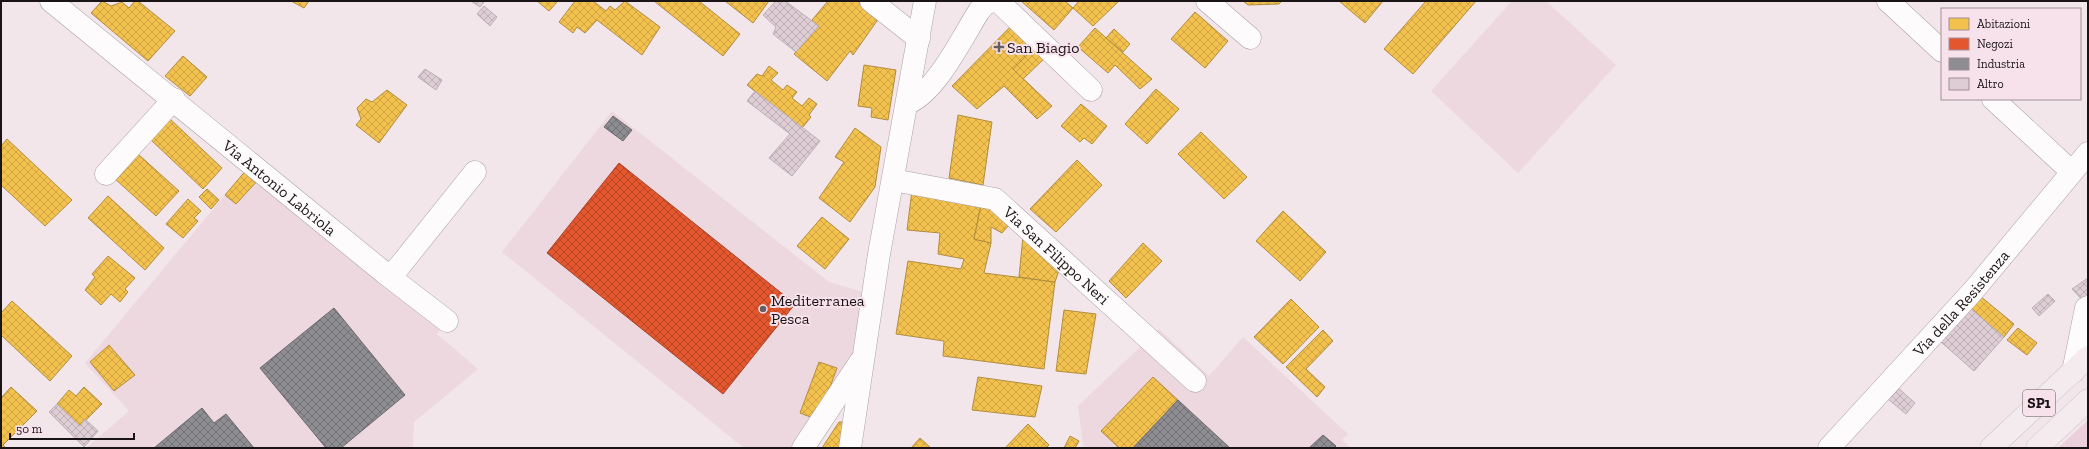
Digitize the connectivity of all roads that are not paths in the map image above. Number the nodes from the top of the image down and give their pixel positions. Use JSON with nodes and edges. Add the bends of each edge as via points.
{"nodes":[{"id":1,"x":51,"y":1,"type":"edge"},
{"id":2,"x":871,"y":1,"type":"edge"},
{"id":3,"x":925,"y":1,"type":"edge"},
{"id":4,"x":994,"y":1,"type":"edge"},
{"id":5,"x":1207,"y":1,"type":"edge"},
{"id":6,"x":1888,"y":1,"type":"edge"},
{"id":7,"x":1250,"y":38,"type":"dead end"},
{"id":8,"x":919,"y":40,"type":"junction"},
{"id":9,"x":1941,"y":50,"type":"edge"},
{"id":10,"x":1090,"y":90,"type":"dead end"},
{"id":11,"x":174,"y":99,"type":"junction"},
{"id":12,"x":1994,"y":100,"type":"edge"},
{"id":13,"x":908,"y":103,"type":"junction"},
{"id":14,"x":2088,"y":153,"type":"edge"},
{"id":15,"x":475,"y":172,"type":"dead end"},
{"id":16,"x":2072,"y":172,"type":"junction"},
{"id":17,"x":106,"y":174,"type":"dead end"},
{"id":18,"x":893,"y":180,"type":"junction"},
{"id":19,"x":386,"y":274,"type":"junction"},
{"id":20,"x":2088,"y":307,"type":"edge"},
{"id":21,"x":447,"y":322,"type":"dead end"},
{"id":22,"x":863,"y":356,"type":"junction"},
{"id":23,"x":2080,"y":364,"type":"edge"},
{"id":24,"x":1195,"y":381,"type":"dead end"},
{"id":25,"x":2088,"y":400,"type":"edge"},
{"id":26,"x":803,"y":448,"type":"edge"},
{"id":27,"x":850,"y":448,"type":"edge"},
{"id":28,"x":1829,"y":448,"type":"edge"},
{"id":29,"x":1991,"y":448,"type":"edge"},
{"id":30,"x":2037,"y":448,"type":"edge"}],
"edges":[{"from":1,"to":11,"type":"street","name":"Via Antonio Labriola"},
{"from":2,"to":8,"type":"street"},
{"from":3,"to":8,"type":"street"},
{"from":4,"to":10,"type":"street","via":[[999,2]]},
{"from":4,"to":13,"type":"street","via":[[985,4],[979,11],[932,85],[917,100]]},
{"from":5,"to":7,"type":"street"},
{"from":6,"to":9,"type":"street"},
{"from":8,"to":13,"type":"street"},
{"from":11,"to":17,"type":"street"},
{"from":11,"to":19,"type":"street","name":"Via Antonio Labriola"},
{"from":12,"to":16,"type":"street"},
{"from":13,"to":18,"type":"street"},
{"from":14,"to":16,"type":"street","name":"Via della Resistenza"},
{"from":15,"to":19,"type":"street","via":[[398,268]]},
{"from":16,"to":28,"type":"street","name":"Via della Resistenza","via":[[1973,291]]},
{"from":18,"to":22,"type":"street"},
{"from":18,"to":24,"type":"street","name":"Via San Filippo Neri","via":[[995,199]]},
{"from":19,"to":21,"type":"street","name":"Via Antonio Labriola"},
{"from":20,"to":23,"type":"street","via":[[2077,342]]},
{"from":22,"to":26,"type":"street"},
{"from":22,"to":27,"type":"street"},
{"from":23,"to":29,"type":"main road","number":"SP1"},
{"from":25,"to":30,"type":"main road","number":"SP1"}]}
